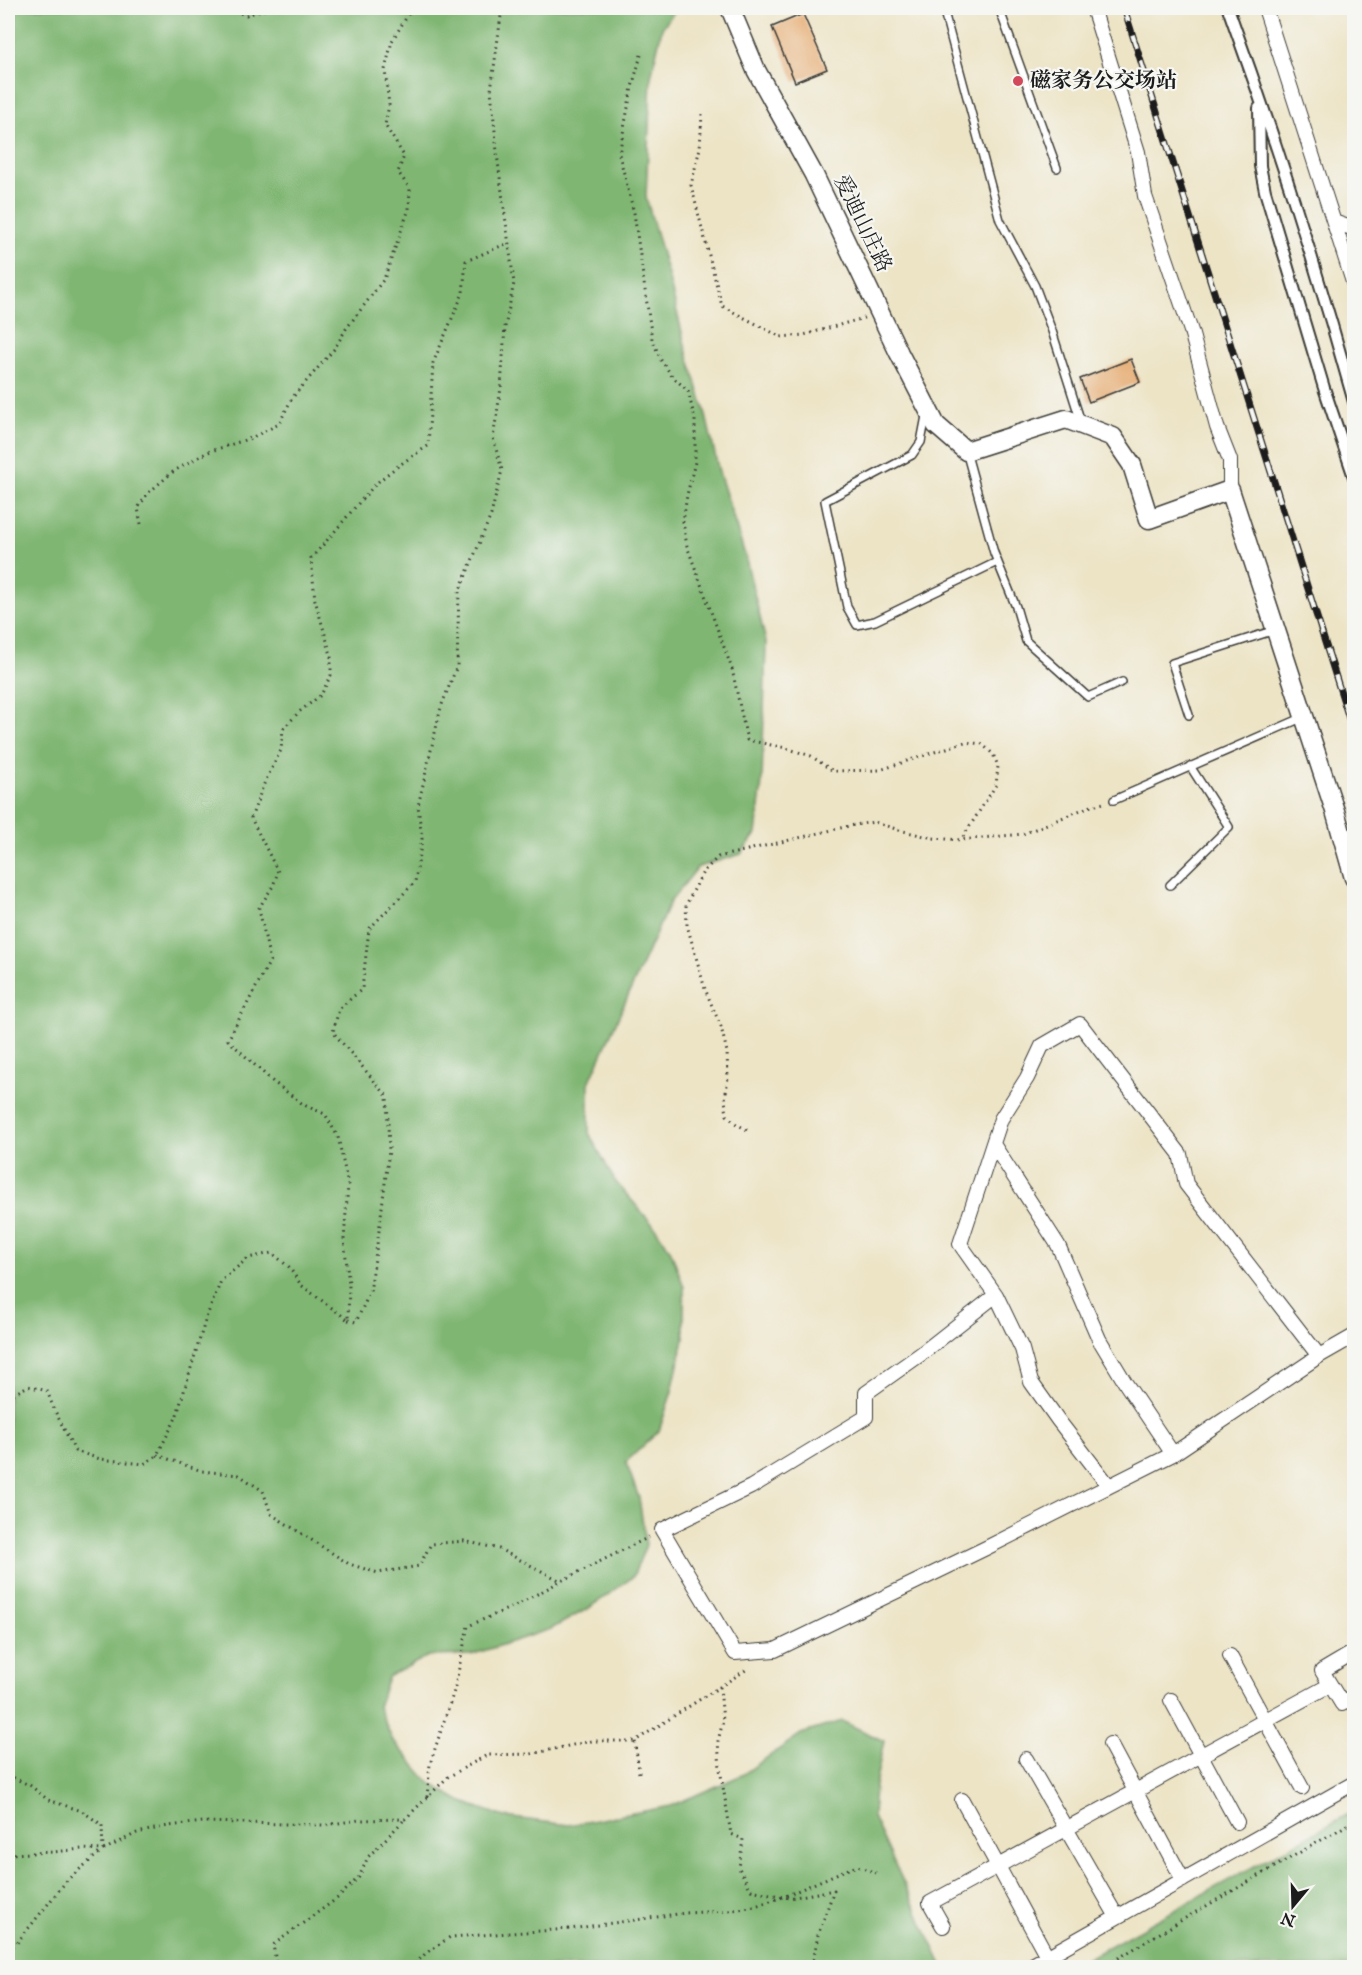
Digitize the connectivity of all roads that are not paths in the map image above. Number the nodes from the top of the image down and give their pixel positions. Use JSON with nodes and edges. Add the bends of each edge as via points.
{"nodes":[{"id":1,"x":730,"y":8,"type":"edge"},
{"id":2,"x":944,"y":8,"type":"edge"},
{"id":3,"x":999,"y":8,"type":"edge"},
{"id":4,"x":1093,"y":8,"type":"edge"},
{"id":5,"x":1228,"y":8,"type":"edge"},
{"id":6,"x":1265,"y":8,"type":"edge"},
{"id":7,"x":1259,"y":95,"type":"junction"},
{"id":8,"x":1057,"y":168,"type":"dead end"},
{"id":9,"x":1334,"y":222,"type":"junction"},
{"id":10,"x":1354,"y":229,"type":"edge"},
{"id":11,"x":1354,"y":280,"type":"edge"},
{"id":12,"x":1354,"y":402,"type":"edge"},
{"id":13,"x":927,"y":408,"type":"junction"},
{"id":14,"x":1082,"y":425,"type":"junction"},
{"id":15,"x":966,"y":452,"type":"junction"},
{"id":16,"x":1354,"y":477,"type":"edge"},
{"id":17,"x":1230,"y":489,"type":"junction"},
{"id":18,"x":997,"y":562,"type":"junction"},
{"id":19,"x":1275,"y":630,"type":"junction"},
{"id":20,"x":1122,"y":682,"type":"dead end"},
{"id":21,"x":1189,"y":715,"type":"dead end"},
{"id":22,"x":1304,"y":717,"type":"junction"},
{"id":23,"x":1190,"y":766,"type":"junction"},
{"id":24,"x":1114,"y":800,"type":"road end"},
{"id":25,"x":1354,"y":878,"type":"edge"},
{"id":26,"x":1170,"y":885,"type":"dead end"},
{"id":27,"x":993,"y":1144,"type":"junction"},
{"id":28,"x":996,"y":1295,"type":"junction"},
{"id":29,"x":1354,"y":1336,"type":"edge"},
{"id":30,"x":1319,"y":1356,"type":"junction"},
{"id":31,"x":1173,"y":1454,"type":"junction"},
{"id":32,"x":1109,"y":1486,"type":"junction"},
{"id":33,"x":1354,"y":1652,"type":"edge"},
{"id":34,"x":1230,"y":1656,"type":"dead end"},
{"id":35,"x":1330,"y":1685,"type":"junction"},
{"id":36,"x":1354,"y":1696,"type":"edge"},
{"id":37,"x":1172,"y":1700,"type":"dead end"},
{"id":38,"x":1265,"y":1720,"type":"junction"},
{"id":39,"x":1110,"y":1744,"type":"dead end"},
{"id":40,"x":1201,"y":1755,"type":"junction"},
{"id":41,"x":1026,"y":1759,"type":"dead end"},
{"id":42,"x":1354,"y":1784,"type":"edge"},
{"id":43,"x":1302,"y":1788,"type":"dead end"},
{"id":44,"x":1135,"y":1791,"type":"junction"},
{"id":45,"x":962,"y":1800,"type":"dead end"},
{"id":46,"x":1237,"y":1821,"type":"dead end"},
{"id":47,"x":1066,"y":1829,"type":"junction"},
{"id":48,"x":998,"y":1866,"type":"junction"},
{"id":49,"x":1183,"y":1880,"type":"junction"},
{"id":50,"x":1117,"y":1917,"type":"junction"},
{"id":51,"x":943,"y":1926,"type":"dead end"},
{"id":52,"x":1047,"y":1956,"type":"junction"},
{"id":53,"x":1027,"y":1968,"type":"edge"}],
"edges":[{"from":1,"to":13,"type":"street","name":"爱迪山庄路","via":[[756,70],[814,175]]},
{"from":2,"to":14,"type":"lane","via":[[1000,220],[1035,286]]},
{"from":3,"to":8,"type":"lane"},
{"from":4,"to":17,"type":"street","via":[[1138,152],[1145,196],[1230,460]]},
{"from":5,"to":7,"type":"street"},
{"from":6,"to":9,"type":"street"},
{"from":7,"to":12,"type":"street"},
{"from":7,"to":16,"type":"street","via":[[1260,166],[1265,191]]},
{"from":9,"to":10,"type":"street"},
{"from":9,"to":11,"type":"street"},
{"from":13,"to":15,"type":"street","name":"爱迪山庄路","via":[[936,424]]},
{"from":13,"to":18,"type":"lane","via":[[921,442],[912,455],[825,501],[847,607],[856,625],[875,621]]},
{"from":14,"to":15,"type":"street","via":[[1066,418]]},
{"from":14,"to":17,"type":"street","via":[[1113,437],[1132,465],[1149,519]]},
{"from":15,"to":18,"type":"lane"},
{"from":17,"to":19,"type":"street"},
{"from":18,"to":20,"type":"lane","via":[[1026,641],[1052,667],[1088,697]]},
{"from":19,"to":21,"type":"lane","via":[[1172,663]]},
{"from":19,"to":22,"type":"street"},
{"from":22,"to":23,"type":"lane"},
{"from":22,"to":25,"type":"street"},
{"from":23,"to":24,"type":"lane"},
{"from":23,"to":26,"type":"lane","via":[[1230,827]]},
{"from":27,"to":28,"type":"street","via":[[960,1244]]},
{"from":27,"to":30,"type":"street","via":[[1001,1119],[1042,1046],[1080,1024],[1180,1154],[1186,1184]]},
{"from":27,"to":31,"type":"street","via":[[1058,1245],[1105,1348]]},
{"from":28,"to":32,"type":"street","via":[[1022,1349],[1031,1382]]},
{"from":28,"to":32,"type":"street","via":[[866,1393],[866,1417],[752,1487],[662,1530],[735,1653],[775,1650]]},
{"from":29,"to":30,"type":"street"},
{"from":30,"to":31,"type":"street"},
{"from":31,"to":32,"type":"street"},
{"from":33,"to":35,"type":"street","via":[[1322,1671]]},
{"from":34,"to":38,"type":"street"},
{"from":35,"to":36,"type":"street","via":[[1342,1704]]},
{"from":35,"to":38,"type":"street"},
{"from":37,"to":40,"type":"street"},
{"from":38,"to":40,"type":"street"},
{"from":38,"to":43,"type":"street"},
{"from":39,"to":44,"type":"street"},
{"from":40,"to":44,"type":"street"},
{"from":40,"to":46,"type":"street"},
{"from":41,"to":47,"type":"street"},
{"from":42,"to":49,"type":"street"},
{"from":44,"to":47,"type":"street"},
{"from":44,"to":49,"type":"street"},
{"from":45,"to":48,"type":"street"},
{"from":47,"to":48,"type":"street"},
{"from":47,"to":50,"type":"street"},
{"from":48,"to":51,"type":"street","via":[[930,1903]]},
{"from":48,"to":52,"type":"street"},
{"from":49,"to":50,"type":"street"},
{"from":50,"to":52,"type":"street"},
{"from":52,"to":53,"type":"street"}]}
